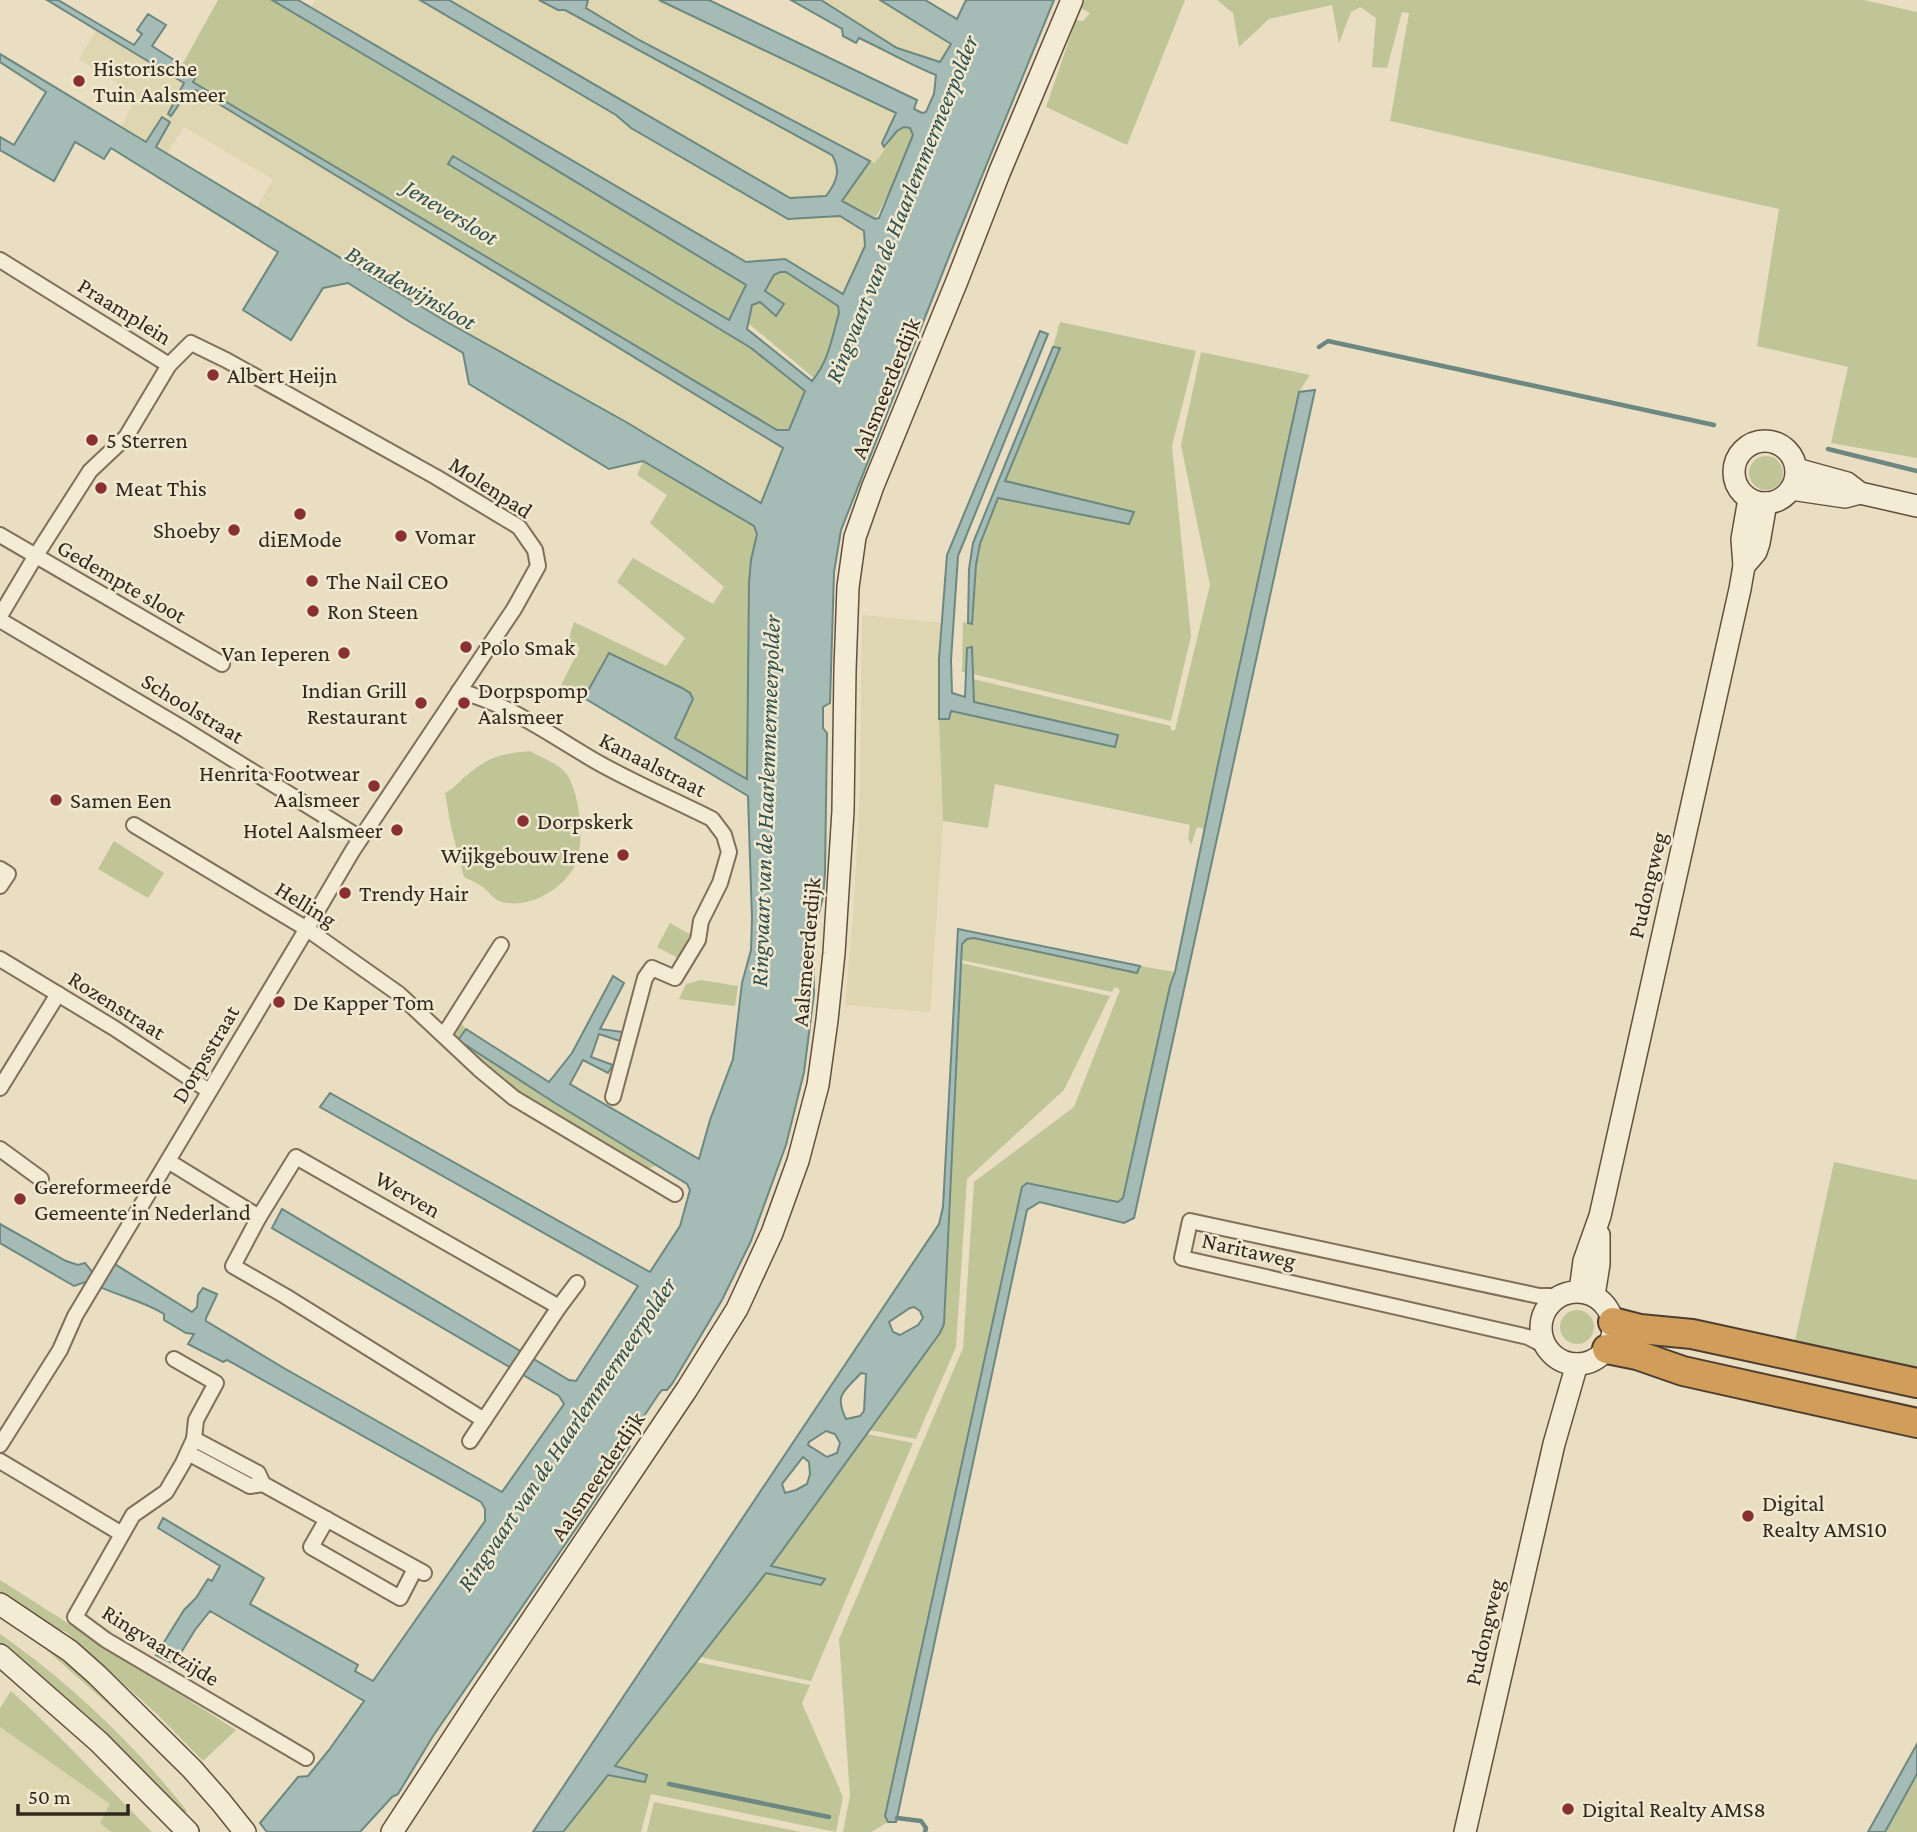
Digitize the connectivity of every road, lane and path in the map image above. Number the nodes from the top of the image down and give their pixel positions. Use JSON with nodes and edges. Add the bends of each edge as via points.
{"nodes":[{"id":1,"x":1072,"y":0,"type":"edge"},
{"id":2,"x":0,"y":260,"type":"edge"},
{"id":3,"x":169,"y":365,"type":"junction"},
{"id":4,"x":345,"y":428,"type":"joint"},
{"id":5,"x":1794,"y":479,"type":"junction"},
{"id":6,"x":1757,"y":501,"type":"junction"},
{"id":7,"x":1917,"y":506,"type":"edge"},
{"id":8,"x":0,"y":535,"type":"edge"},
{"id":9,"x":35,"y":557,"type":"junction"},
{"id":10,"x":0,"y":618,"type":"edge"},
{"id":11,"x":222,"y":664,"type":"dead end"},
{"id":12,"x":458,"y":691,"type":"junction"},
{"id":13,"x":134,"y":825,"type":"dead end"},
{"id":14,"x":360,"y":838,"type":"junction"},
{"id":15,"x":0,"y":869,"type":"edge"},
{"id":16,"x":0,"y":886,"type":"edge"},
{"id":17,"x":307,"y":929,"type":"junction"},
{"id":18,"x":501,"y":945,"type":"dead end"},
{"id":19,"x":0,"y":959,"type":"edge"},
{"id":20,"x":58,"y":994,"type":"junction"},
{"id":21,"x":444,"y":1035,"type":"junction"},
{"id":22,"x":0,"y":1088,"type":"edge"},
{"id":23,"x":209,"y":1091,"type":"junction"},
{"id":24,"x":613,"y":1097,"type":"dead end"},
{"id":25,"x":0,"y":1149,"type":"edge"},
{"id":26,"x":168,"y":1161,"type":"junction"},
{"id":27,"x":41,"y":1179,"type":"dead end"},
{"id":28,"x":675,"y":1194,"type":"dead end"},
{"id":29,"x":259,"y":1217,"type":"junction"},
{"id":30,"x":577,"y":1283,"type":"dead end"},
{"id":31,"x":1587,"y":1293,"type":"junction"},
{"id":32,"x":1559,"y":1296,"type":"junction"},
{"id":33,"x":559,"y":1307,"type":"junction"},
{"id":34,"x":1610,"y":1336,"type":"junction"},
{"id":35,"x":1545,"y":1346,"type":"junction"},
{"id":36,"x":174,"y":1359,"type":"dead end"},
{"id":37,"x":1569,"y":1362,"type":"junction"},
{"id":38,"x":1917,"y":1383,"type":"edge"},
{"id":39,"x":484,"y":1420,"type":"junction"},
{"id":40,"x":1917,"y":1423,"type":"edge"},
{"id":41,"x":194,"y":1439,"type":"junction"},
{"id":42,"x":470,"y":1441,"type":"dead end"},
{"id":43,"x":0,"y":1446,"type":"edge"},
{"id":44,"x":188,"y":1453,"type":"junction"},
{"id":45,"x":0,"y":1461,"type":"edge"},
{"id":46,"x":263,"y":1484,"type":"junction"},
{"id":47,"x":327,"y":1520,"type":"junction"},
{"id":48,"x":122,"y":1534,"type":"junction"},
{"id":49,"x":0,"y":1604,"type":"edge"},
{"id":50,"x":0,"y":1655,"type":"edge"},
{"id":51,"x":306,"y":1758,"type":"dead end"},
{"id":52,"x":242,"y":1829,"type":"edge"},
{"id":53,"x":188,"y":1832,"type":"edge"},
{"id":54,"x":392,"y":1832,"type":"edge"},
{"id":55,"x":1465,"y":1832,"type":"edge"}],
"edges":[{"from":1,"to":54,"type":"street","name":"Aalsmeerderdijk","via":[[855,537],[848,587],[842,824],[827,1020],[808,1123],[772,1233],[737,1309],[687,1389]]},
{"from":2,"to":3,"type":"street","name":"Praamplein"},
{"from":3,"to":4,"type":"street","name":"Praamplein","via":[[191,343]]},
{"from":3,"to":9,"type":"street","via":[[126,437],[97,463]]},
{"from":4,"to":12,"type":"street","name":"Molenpad","via":[[519,527],[535,550],[538,566]]},
{"from":5,"to":6,"type":"street","via":[[1785,496]]},
{"from":5,"to":6,"type":"street","via":[[1794,460],[1788,451],[1771,441],[1751,444],[1737,458],[1734,477],[1742,493]]},
{"from":5,"to":7,"type":"street","via":[[1847,483],[1860,494]]},
{"from":6,"to":31,"type":"street","name":"Pudongweg","via":[[1742,539],[1744,566],[1600,1216],[1599,1264]]},
{"from":8,"to":9,"type":"street","name":"Gedempte sloot"},
{"from":9,"to":10,"type":"street"},
{"from":9,"to":11,"type":"street","name":"Gedempte sloot"},
{"from":10,"to":14,"type":"street","name":"Schoolstraat"},
{"from":12,"to":14,"type":"street","name":"Dorpsstraat"},
{"from":12,"to":24,"type":"street","name":"Kanaalstraat","via":[[501,706],[600,763],[712,819],[724,835],[729,852],[698,940],[675,978],[652,968],[645,978]]},
{"from":13,"to":17,"type":"street","name":"Helling"},
{"from":14,"to":17,"type":"street","name":"Dorpsstraat"},
{"from":15,"to":16,"type":"street","via":[[8,874]]},
{"from":17,"to":21,"type":"street","name":"Helling","via":[[398,994]]},
{"from":17,"to":23,"type":"street","name":"Dorpsstraat"},
{"from":18,"to":21,"type":"street"},
{"from":19,"to":20,"type":"street","name":"Rozenstraat"},
{"from":20,"to":22,"type":"street"},
{"from":20,"to":23,"type":"street","name":"Rozenstraat"},
{"from":21,"to":28,"type":"street","name":"Helling","via":[[514,1098]]},
{"from":23,"to":26,"type":"street","name":"Dorpsstraat"},
{"from":25,"to":27,"type":"street"},
{"from":26,"to":29,"type":"street"},
{"from":26,"to":43,"type":"street","name":"Dorpsstraat"},
{"from":29,"to":33,"type":"street","name":"Werven","via":[[296,1157]]},
{"from":29,"to":39,"type":"street","name":"Werven","via":[[233,1266]]},
{"from":30,"to":33,"type":"street"},
{"from":31,"to":32,"type":"street"},
{"from":31,"to":34,"type":"street","via":[[1610,1311]]},
{"from":32,"to":35,"type":"street","via":[[1544,1313],[1541,1335]]},
{"from":32,"to":35,"type":"street","name":"Naritaweg","via":[[1539,1296],[1190,1221],[1182,1258],[1528,1337]]},
{"from":33,"to":39,"type":"street"},
{"from":34,"to":37,"type":"street","via":[[1598,1357]]},
{"from":34,"to":38,"type":"highway","via":[[1630,1327],[1692,1334]]},
{"from":34,"to":40,"type":"highway","via":[[1637,1355],[1683,1371]]},
{"from":35,"to":37,"type":"street"},
{"from":36,"to":41,"type":"street","name":"Ringvaartzijde","via":[[216,1383],[196,1420]]},
{"from":37,"to":55,"type":"street","name":"Pudongweg"},
{"from":39,"to":42,"type":"street"},
{"from":41,"to":44,"type":"street","name":"Ringvaartzijde"},
{"from":41,"to":46,"type":"street","via":[[258,1473]]},
{"from":44,"to":46,"type":"street","via":[[250,1486]]},
{"from":44,"to":48,"type":"street","name":"Ringvaartzijde","via":[[166,1492],[133,1515]]},
{"from":45,"to":48,"type":"street"},
{"from":46,"to":47,"type":"street"},
{"from":47,"to":47,"type":"street","via":[[311,1547],[400,1598],[419,1571]]},
{"from":48,"to":51,"type":"street","name":"Ringvaartzijde","via":[[75,1617]]},
{"from":49,"to":52,"type":"street","via":[[97,1675],[192,1769]]},
{"from":50,"to":53,"type":"street","via":[[99,1742]]}]}
